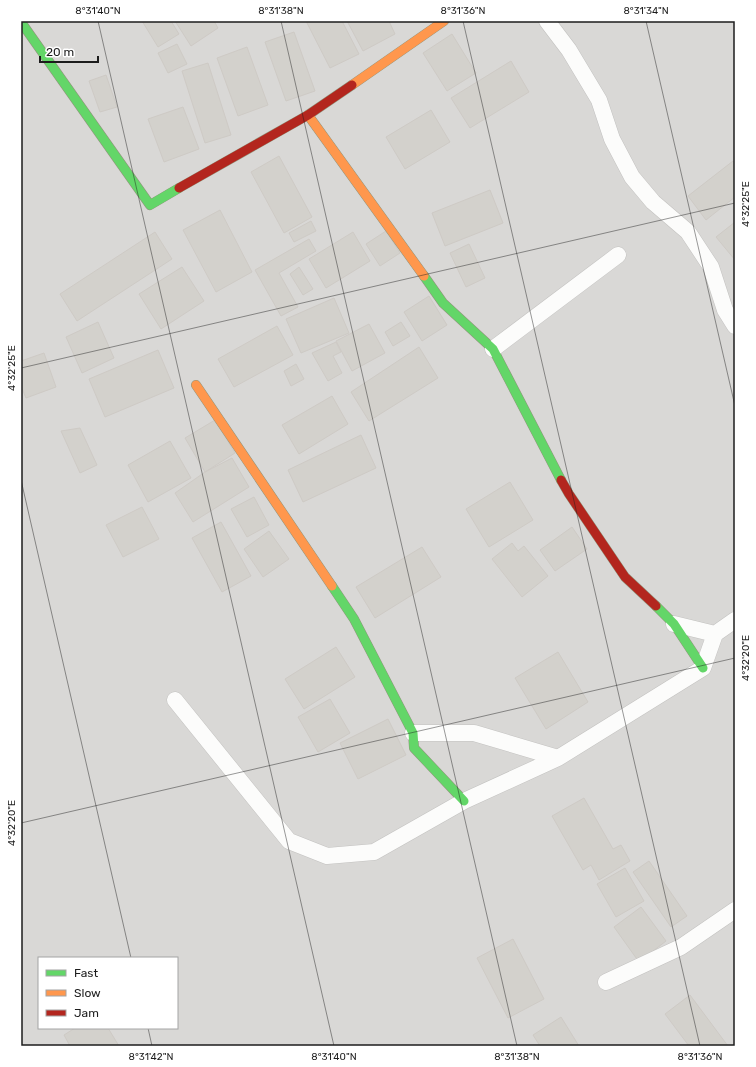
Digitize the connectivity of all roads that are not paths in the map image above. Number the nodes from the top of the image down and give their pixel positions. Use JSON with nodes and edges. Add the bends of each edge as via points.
{"nodes":[{"id":1,"x":444,"y":21,"type":"edge"},
{"id":2,"x":547,"y":21,"type":"edge"},
{"id":3,"x":21,"y":22,"type":"edge"},
{"id":4,"x":308,"y":115,"type":"junction"},
{"id":5,"x":618,"y":255,"type":"dead end"},
{"id":6,"x":735,"y":326,"type":"edge"},
{"id":7,"x":493,"y":349,"type":"junction"},
{"id":8,"x":196,"y":385,"type":"dead end"},
{"id":9,"x":735,"y":620,"type":"edge"},
{"id":10,"x":674,"y":624,"type":"junction"},
{"id":11,"x":715,"y":634,"type":"junction"},
{"id":12,"x":703,"y":668,"type":"junction"},
{"id":13,"x":175,"y":700,"type":"dead end"},
{"id":14,"x":413,"y":733,"type":"junction"},
{"id":15,"x":558,"y":758,"type":"junction"},
{"id":16,"x":464,"y":802,"type":"junction"},
{"id":17,"x":735,"y":910,"type":"edge"},
{"id":18,"x":606,"y":982,"type":"dead end"}],
"edges":[{"from":1,"to":4,"type":"street"},
{"from":2,"to":6,"type":"street","via":[[599,100],[612,139],[632,178],[652,202],[688,232],[711,267],[725,310]]},
{"from":3,"to":4,"type":"street","via":[[150,205]]},
{"from":4,"to":7,"type":"street","via":[[443,303]]},
{"from":5,"to":7,"type":"street"},
{"from":7,"to":10,"type":"street","via":[[574,500],[625,577]]},
{"from":8,"to":14,"type":"street","via":[[354,619]]},
{"from":9,"to":11,"type":"street"},
{"from":10,"to":11,"type":"street"},
{"from":10,"to":12,"type":"street"},
{"from":11,"to":12,"type":"street"},
{"from":12,"to":15,"type":"street"},
{"from":13,"to":16,"type":"street","via":[[289,841],[327,856],[374,852]]},
{"from":14,"to":15,"type":"street","via":[[474,733]]},
{"from":14,"to":16,"type":"street","via":[[414,748]]},
{"from":15,"to":16,"type":"street"},
{"from":17,"to":18,"type":"street","via":[[681,946]]}]}
